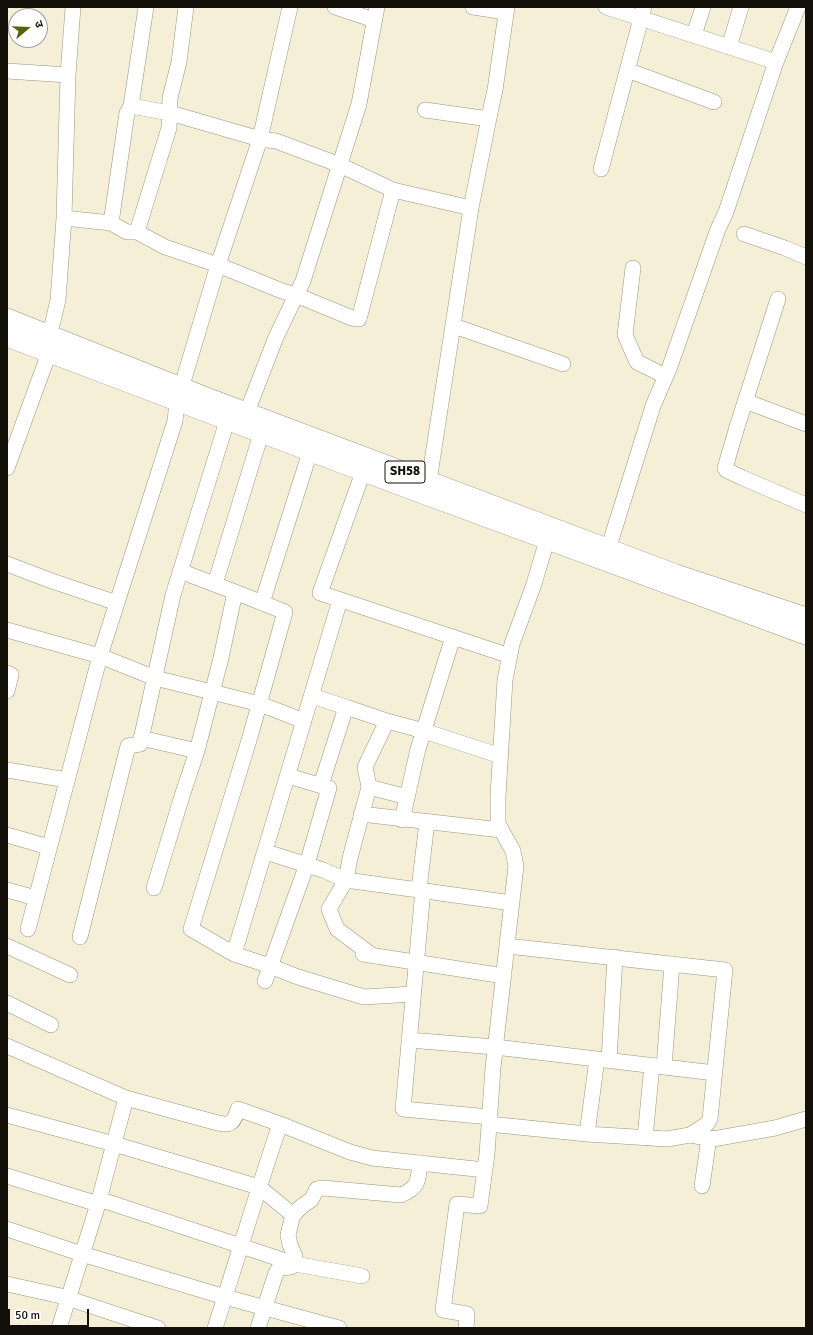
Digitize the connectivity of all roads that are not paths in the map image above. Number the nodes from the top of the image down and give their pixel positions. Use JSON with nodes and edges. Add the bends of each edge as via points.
{"nodes":[{"id":1,"x":73,"y":7,"type":"edge"},
{"id":2,"x":146,"y":7,"type":"edge"},
{"id":3,"x":186,"y":7,"type":"edge"},
{"id":4,"x":290,"y":7,"type":"edge"},
{"id":5,"x":335,"y":7,"type":"edge"},
{"id":6,"x":473,"y":7,"type":"edge"},
{"id":7,"x":606,"y":7,"type":"edge"},
{"id":8,"x":703,"y":7,"type":"edge"},
{"id":9,"x":740,"y":7,"type":"edge"},
{"id":10,"x":798,"y":7,"type":"edge"},
{"id":11,"x":506,"y":9,"type":"edge"},
{"id":12,"x":642,"y":13,"type":"edge"},
{"id":13,"x":375,"y":14,"type":"edge"},
{"id":14,"x":694,"y":35,"type":"junction"},
{"id":15,"x":729,"y":47,"type":"junction"},
{"id":16,"x":776,"y":62,"type":"junction"},
{"id":17,"x":627,"y":70,"type":"junction"},
{"id":18,"x":7,"y":71,"type":"edge"},
{"id":19,"x":68,"y":75,"type":"junction"},
{"id":20,"x":714,"y":102,"type":"dead end"},
{"id":21,"x":132,"y":106,"type":"junction"},
{"id":22,"x":425,"y":110,"type":"dead end"},
{"id":23,"x":170,"y":113,"type":"junction"},
{"id":24,"x":489,"y":119,"type":"junction"},
{"id":25,"x":260,"y":139,"type":"junction"},
{"id":26,"x":340,"y":165,"type":"junction"},
{"id":27,"x":601,"y":169,"type":"dead end"},
{"id":28,"x":393,"y":190,"type":"junction"},
{"id":29,"x":471,"y":208,"type":"junction"},
{"id":30,"x":64,"y":218,"type":"junction"},
{"id":31,"x":111,"y":222,"type":"junction"},
{"id":32,"x":137,"y":232,"type":"junction"},
{"id":33,"x":744,"y":234,"type":"dead end"},
{"id":34,"x":806,"y":257,"type":"edge"},
{"id":35,"x":218,"y":265,"type":"junction"},
{"id":36,"x":633,"y":268,"type":"dead end"},
{"id":37,"x":296,"y":295,"type":"junction"},
{"id":38,"x":778,"y":298,"type":"dead end"},
{"id":39,"x":7,"y":318,"type":"edge"},
{"id":40,"x":454,"y":326,"type":"junction"},
{"id":41,"x":50,"y":334,"type":"junction"},
{"id":42,"x":7,"y":337,"type":"edge"},
{"id":43,"x":50,"y":353,"type":"junction"},
{"id":44,"x":563,"y":364,"type":"dead end"},
{"id":45,"x":665,"y":376,"type":"junction"},
{"id":46,"x":179,"y":394,"type":"junction"},
{"id":47,"x":745,"y":401,"type":"junction"},
{"id":48,"x":247,"y":412,"type":"junction"},
{"id":49,"x":227,"y":421,"type":"junction"},
{"id":50,"x":806,"y":424,"type":"edge"},
{"id":51,"x":261,"y":434,"type":"junction"},
{"id":52,"x":310,"y":452,"type":"junction"},
{"id":53,"x":7,"y":468,"type":"edge"},
{"id":54,"x":363,"y":472,"type":"junction"},
{"id":55,"x":429,"y":481,"type":"junction"},
{"id":56,"x":806,"y":505,"type":"edge"},
{"id":57,"x":547,"y":540,"type":"junction"},
{"id":58,"x":606,"y":554,"type":"junction"},
{"id":59,"x":7,"y":564,"type":"edge"},
{"id":60,"x":180,"y":571,"type":"junction"},
{"id":61,"x":215,"y":584,"type":"junction"},
{"id":62,"x":235,"y":592,"type":"junction"},
{"id":63,"x":340,"y":600,"type":"junction"},
{"id":64,"x":262,"y":603,"type":"junction"},
{"id":65,"x":117,"y":604,"type":"junction"},
{"id":66,"x":806,"y":617,"type":"edge"},
{"id":67,"x":7,"y":630,"type":"edge"},
{"id":68,"x":806,"y":635,"type":"edge"},
{"id":69,"x":453,"y":637,"type":"junction"},
{"id":70,"x":100,"y":656,"type":"junction"},
{"id":71,"x":510,"y":656,"type":"junction"},
{"id":72,"x":7,"y":673,"type":"edge"},
{"id":73,"x":155,"y":678,"type":"junction"},
{"id":74,"x":7,"y":691,"type":"edge"},
{"id":75,"x":212,"y":692,"type":"junction"},
{"id":76,"x":312,"y":696,"type":"junction"},
{"id":77,"x":260,"y":704,"type":"junction"},
{"id":78,"x":346,"y":707,"type":"junction"},
{"id":79,"x":304,"y":721,"type":"junction"},
{"id":80,"x":387,"y":721,"type":"junction"},
{"id":81,"x":424,"y":731,"type":"junction"},
{"id":82,"x":141,"y":738,"type":"junction"},
{"id":83,"x":197,"y":751,"type":"junction"},
{"id":84,"x":501,"y":756,"type":"junction"},
{"id":85,"x":7,"y":770,"type":"edge"},
{"id":86,"x":288,"y":776,"type":"junction"},
{"id":87,"x":68,"y":780,"type":"junction"},
{"id":88,"x":321,"y":785,"type":"junction"},
{"id":89,"x":369,"y":787,"type":"junction"},
{"id":90,"x":407,"y":797,"type":"junction"},
{"id":91,"x":361,"y":814,"type":"junction"},
{"id":92,"x":402,"y":820,"type":"junction"},
{"id":93,"x":427,"y":822,"type":"junction"},
{"id":94,"x":502,"y":830,"type":"junction"},
{"id":95,"x":7,"y":835,"type":"edge"},
{"id":96,"x":49,"y":847,"type":"junction"},
{"id":97,"x":266,"y":852,"type":"junction"},
{"id":98,"x":307,"y":864,"type":"junction"},
{"id":99,"x":346,"y":880,"type":"junction"},
{"id":100,"x":154,"y":888,"type":"dead end"},
{"id":101,"x":421,"y":889,"type":"junction"},
{"id":102,"x":7,"y":890,"type":"edge"},
{"id":103,"x":36,"y":898,"type":"junction"},
{"id":104,"x":512,"y":903,"type":"junction"},
{"id":105,"x":28,"y":929,"type":"dead end"},
{"id":106,"x":80,"y":937,"type":"dead end"},
{"id":107,"x":7,"y":946,"type":"edge"},
{"id":108,"x":507,"y":946,"type":"junction"},
{"id":109,"x":352,"y":953,"type":"dead end"},
{"id":110,"x":234,"y":954,"type":"junction"},
{"id":111,"x":373,"y":956,"type":"junction"},
{"id":112,"x":615,"y":958,"type":"junction"},
{"id":113,"x":416,"y":962,"type":"junction"},
{"id":114,"x":672,"y":964,"type":"junction"},
{"id":115,"x":270,"y":966,"type":"junction"},
{"id":116,"x":70,"y":975,"type":"dead end"},
{"id":117,"x":504,"y":976,"type":"junction"},
{"id":118,"x":265,"y":981,"type":"dead end"},
{"id":119,"x":413,"y":994,"type":"junction"},
{"id":120,"x":7,"y":1004,"type":"edge"},
{"id":121,"x":51,"y":1025,"type":"dead end"},
{"id":122,"x":409,"y":1040,"type":"junction"},
{"id":123,"x":495,"y":1047,"type":"junction"},
{"id":124,"x":8,"y":1050,"type":"edge"},
{"id":125,"x":603,"y":1059,"type":"junction"},
{"id":126,"x":658,"y":1066,"type":"junction"},
{"id":127,"x":715,"y":1073,"type":"junction"},
{"id":128,"x":126,"y":1098,"type":"junction"},
{"id":129,"x":7,"y":1115,"type":"edge"},
{"id":130,"x":806,"y":1119,"type":"edge"},
{"id":131,"x":489,"y":1120,"type":"junction"},
{"id":132,"x":280,"y":1124,"type":"junction"},
{"id":133,"x":587,"y":1134,"type":"junction"},
{"id":134,"x":690,"y":1135,"type":"junction"},
{"id":135,"x":645,"y":1138,"type":"junction"},
{"id":136,"x":709,"y":1138,"type":"junction"},
{"id":137,"x":114,"y":1144,"type":"junction"},
{"id":138,"x":420,"y":1163,"type":"junction"},
{"id":139,"x":485,"y":1170,"type":"junction"},
{"id":140,"x":7,"y":1176,"type":"edge"},
{"id":141,"x":702,"y":1186,"type":"dead end"},
{"id":142,"x":259,"y":1187,"type":"junction"},
{"id":143,"x":99,"y":1201,"type":"junction"},
{"id":144,"x":294,"y":1215,"type":"junction"},
{"id":145,"x":7,"y":1229,"type":"edge"},
{"id":146,"x":241,"y":1246,"type":"junction"},
{"id":147,"x":82,"y":1254,"type":"junction"},
{"id":148,"x":295,"y":1264,"type":"junction"},
{"id":149,"x":362,"y":1276,"type":"dead end"},
{"id":150,"x":7,"y":1284,"type":"edge"},
{"id":151,"x":225,"y":1297,"type":"junction"},
{"id":152,"x":68,"y":1299,"type":"junction"},
{"id":153,"x":265,"y":1307,"type":"junction"},
{"id":154,"x":59,"y":1328,"type":"edge"},
{"id":155,"x":158,"y":1328,"type":"edge"},
{"id":156,"x":215,"y":1328,"type":"edge"},
{"id":157,"x":258,"y":1328,"type":"edge"},
{"id":158,"x":339,"y":1328,"type":"edge"},
{"id":159,"x":466,"y":1328,"type":"edge"}],
"edges":[{"from":1,"to":19,"type":"street"},
{"from":2,"to":21,"type":"street"},
{"from":3,"to":23,"type":"street","via":[[179,62],[170,98]]},
{"from":4,"to":25,"type":"street"},
{"from":5,"to":13,"type":"street"},
{"from":6,"to":11,"type":"street"},
{"from":7,"to":12,"type":"street"},
{"from":8,"to":14,"type":"street"},
{"from":9,"to":15,"type":"street"},
{"from":10,"to":16,"type":"street"},
{"from":11,"to":24,"type":"street"},
{"from":12,"to":14,"type":"street"},
{"from":12,"to":17,"type":"street"},
{"from":13,"to":26,"type":"street","via":[[359,104]]},
{"from":14,"to":15,"type":"street"},
{"from":15,"to":16,"type":"street"},
{"from":16,"to":45,"type":"street","via":[[726,212]]},
{"from":17,"to":20,"type":"street"},
{"from":17,"to":27,"type":"street"},
{"from":18,"to":19,"type":"street"},
{"from":19,"to":30,"type":"street"},
{"from":21,"to":23,"type":"street"},
{"from":21,"to":31,"type":"street","via":[[127,113]]},
{"from":22,"to":24,"type":"street"},
{"from":23,"to":25,"type":"street"},
{"from":23,"to":32,"type":"street","via":[[169,128]]},
{"from":24,"to":29,"type":"street"},
{"from":25,"to":26,"type":"street","via":[[276,141]]},
{"from":25,"to":35,"type":"street"},
{"from":26,"to":28,"type":"street"},
{"from":26,"to":37,"type":"street","via":[[303,281]]},
{"from":28,"to":29,"type":"street"},
{"from":28,"to":37,"type":"street","via":[[359,318],[352,318]]},
{"from":29,"to":40,"type":"street"},
{"from":30,"to":31,"type":"street"},
{"from":30,"to":41,"type":"street","via":[[58,300]]},
{"from":31,"to":32,"type":"street","via":[[126,232]]},
{"from":32,"to":35,"type":"street","via":[[165,247]]},
{"from":33,"to":34,"type":"street"},
{"from":35,"to":37,"type":"street"},
{"from":35,"to":46,"type":"street"},
{"from":36,"to":45,"type":"street","via":[[625,335],[637,362]]},
{"from":37,"to":48,"type":"street","via":[[276,337]]},
{"from":38,"to":47,"type":"street"},
{"from":39,"to":41,"type":"main road","number":"SH58"},
{"from":40,"to":44,"type":"street"},
{"from":40,"to":55,"type":"street"},
{"from":41,"to":46,"type":"main road","number":"SH58"},
{"from":42,"to":43,"type":"main road","number":"SH58"},
{"from":43,"to":46,"type":"main road","number":"SH58"},
{"from":43,"to":53,"type":"street"},
{"from":45,"to":58,"type":"street"},
{"from":46,"to":48,"type":"main road","number":"SH58"},
{"from":46,"to":49,"type":"main road","number":"SH58"},
{"from":46,"to":65,"type":"street","via":[[175,421]]},
{"from":47,"to":50,"type":"street"},
{"from":47,"to":56,"type":"street","via":[[726,470]]},
{"from":48,"to":55,"type":"main road","number":"SH58"},
{"from":49,"to":51,"type":"main road","number":"SH58"},
{"from":49,"to":60,"type":"street"},
{"from":51,"to":52,"type":"main road","number":"SH58"},
{"from":51,"to":61,"type":"street"},
{"from":52,"to":54,"type":"main road","number":"SH58"},
{"from":52,"to":64,"type":"street"},
{"from":54,"to":57,"type":"main road","number":"SH58"},
{"from":54,"to":63,"type":"street","via":[[320,593]]},
{"from":55,"to":58,"type":"main road","number":"SH58"},
{"from":57,"to":58,"type":"main road","number":"SH58"},
{"from":57,"to":71,"type":"street"},
{"from":58,"to":66,"type":"main road","number":"SH58"},
{"from":58,"to":68,"type":"main road","number":"SH58"},
{"from":59,"to":65,"type":"street"},
{"from":60,"to":61,"type":"street"},
{"from":60,"to":73,"type":"street"},
{"from":61,"to":62,"type":"street"},
{"from":62,"to":64,"type":"street"},
{"from":62,"to":75,"type":"street"},
{"from":63,"to":69,"type":"street"},
{"from":63,"to":76,"type":"street"},
{"from":64,"to":77,"type":"street","via":[[285,612]]},
{"from":65,"to":70,"type":"street"},
{"from":67,"to":70,"type":"street"},
{"from":69,"to":71,"type":"street"},
{"from":69,"to":81,"type":"street"},
{"from":70,"to":73,"type":"street"},
{"from":70,"to":87,"type":"street"},
{"from":71,"to":84,"type":"street"},
{"from":72,"to":74,"type":"street","via":[[12,675]]},
{"from":73,"to":75,"type":"street"},
{"from":73,"to":82,"type":"street"},
{"from":75,"to":77,"type":"street"},
{"from":75,"to":83,"type":"street"},
{"from":76,"to":78,"type":"street"},
{"from":76,"to":79,"type":"street"},
{"from":77,"to":79,"type":"street"},
{"from":77,"to":110,"type":"street","via":[[191,929]]},
{"from":78,"to":80,"type":"street"},
{"from":78,"to":88,"type":"street"},
{"from":79,"to":86,"type":"street"},
{"from":80,"to":81,"type":"street"},
{"from":80,"to":89,"type":"street","via":[[365,767]]},
{"from":81,"to":84,"type":"street"},
{"from":81,"to":90,"type":"street"},
{"from":82,"to":83,"type":"street"},
{"from":82,"to":106,"type":"street","via":[[140,744],[128,746]]},
{"from":83,"to":100,"type":"street"},
{"from":84,"to":94,"type":"street","via":[[498,824]]},
{"from":85,"to":87,"type":"street"},
{"from":86,"to":88,"type":"street"},
{"from":86,"to":97,"type":"street"},
{"from":87,"to":96,"type":"street"},
{"from":88,"to":98,"type":"street","via":[[329,788]]},
{"from":89,"to":90,"type":"street"},
{"from":89,"to":91,"type":"street"},
{"from":90,"to":92,"type":"street"},
{"from":91,"to":92,"type":"street"},
{"from":91,"to":99,"type":"street"},
{"from":92,"to":93,"type":"street"},
{"from":93,"to":94,"type":"street"},
{"from":93,"to":101,"type":"street"},
{"from":94,"to":104,"type":"street","via":[[513,851],[516,866]]},
{"from":95,"to":96,"type":"street"},
{"from":96,"to":103,"type":"street"},
{"from":97,"to":98,"type":"street"},
{"from":97,"to":110,"type":"street"},
{"from":98,"to":99,"type":"street"},
{"from":98,"to":115,"type":"street"},
{"from":99,"to":101,"type":"street"},
{"from":99,"to":111,"type":"street","via":[[329,909],[337,929]]},
{"from":101,"to":104,"type":"street"},
{"from":101,"to":113,"type":"street"},
{"from":102,"to":103,"type":"street"},
{"from":103,"to":105,"type":"street"},
{"from":104,"to":108,"type":"street"},
{"from":107,"to":116,"type":"street"},
{"from":108,"to":112,"type":"street"},
{"from":108,"to":117,"type":"street"},
{"from":109,"to":111,"type":"street"},
{"from":110,"to":115,"type":"street"},
{"from":111,"to":113,"type":"street"},
{"from":112,"to":114,"type":"street"},
{"from":112,"to":125,"type":"street"},
{"from":113,"to":117,"type":"street"},
{"from":113,"to":119,"type":"street"},
{"from":114,"to":126,"type":"street"},
{"from":114,"to":127,"type":"street","via":[[725,970]]},
{"from":115,"to":118,"type":"street"},
{"from":115,"to":119,"type":"street","via":[[364,997]]},
{"from":117,"to":123,"type":"street"},
{"from":119,"to":122,"type":"street"},
{"from":120,"to":121,"type":"street"},
{"from":122,"to":123,"type":"street"},
{"from":122,"to":131,"type":"street","via":[[403,1109]]},
{"from":123,"to":125,"type":"street"},
{"from":123,"to":131,"type":"street"},
{"from":124,"to":128,"type":"street"},
{"from":125,"to":126,"type":"street"},
{"from":125,"to":133,"type":"street"},
{"from":126,"to":127,"type":"street"},
{"from":126,"to":135,"type":"street"},
{"from":127,"to":134,"type":"street","via":[[710,1118],[707,1124]]},
{"from":128,"to":132,"type":"street","via":[[226,1125],[235,1120],[238,1109]]},
{"from":128,"to":137,"type":"street"},
{"from":129,"to":137,"type":"street"},
{"from":130,"to":136,"type":"street","via":[[775,1128]]},
{"from":131,"to":133,"type":"street"},
{"from":131,"to":139,"type":"street"},
{"from":132,"to":138,"type":"street","via":[[350,1152],[372,1158]]},
{"from":132,"to":142,"type":"street"},
{"from":133,"to":135,"type":"street"},
{"from":134,"to":135,"type":"street","via":[[667,1139]]},
{"from":134,"to":136,"type":"street"},
{"from":136,"to":141,"type":"street"},
{"from":137,"to":142,"type":"street"},
{"from":137,"to":143,"type":"street"},
{"from":138,"to":139,"type":"street"},
{"from":138,"to":144,"type":"street","via":[[414,1188],[401,1195],[317,1189],[311,1200]]},
{"from":139,"to":159,"type":"street","via":[[480,1206],[457,1204],[443,1310],[467,1314]]},
{"from":140,"to":143,"type":"street"},
{"from":142,"to":144,"type":"street"},
{"from":142,"to":146,"type":"street"},
{"from":143,"to":146,"type":"street"},
{"from":143,"to":147,"type":"street"},
{"from":144,"to":148,"type":"street","via":[[288,1235]]},
{"from":145,"to":147,"type":"street"},
{"from":146,"to":148,"type":"street"},
{"from":146,"to":151,"type":"street"},
{"from":147,"to":151,"type":"street"},
{"from":147,"to":152,"type":"street"},
{"from":148,"to":149,"type":"street"},
{"from":148,"to":153,"type":"street","via":[[279,1268]]},
{"from":150,"to":152,"type":"street"},
{"from":151,"to":153,"type":"street"},
{"from":151,"to":156,"type":"street"},
{"from":152,"to":154,"type":"street"},
{"from":152,"to":155,"type":"street"},
{"from":153,"to":157,"type":"street"},
{"from":153,"to":158,"type":"street"}]}
